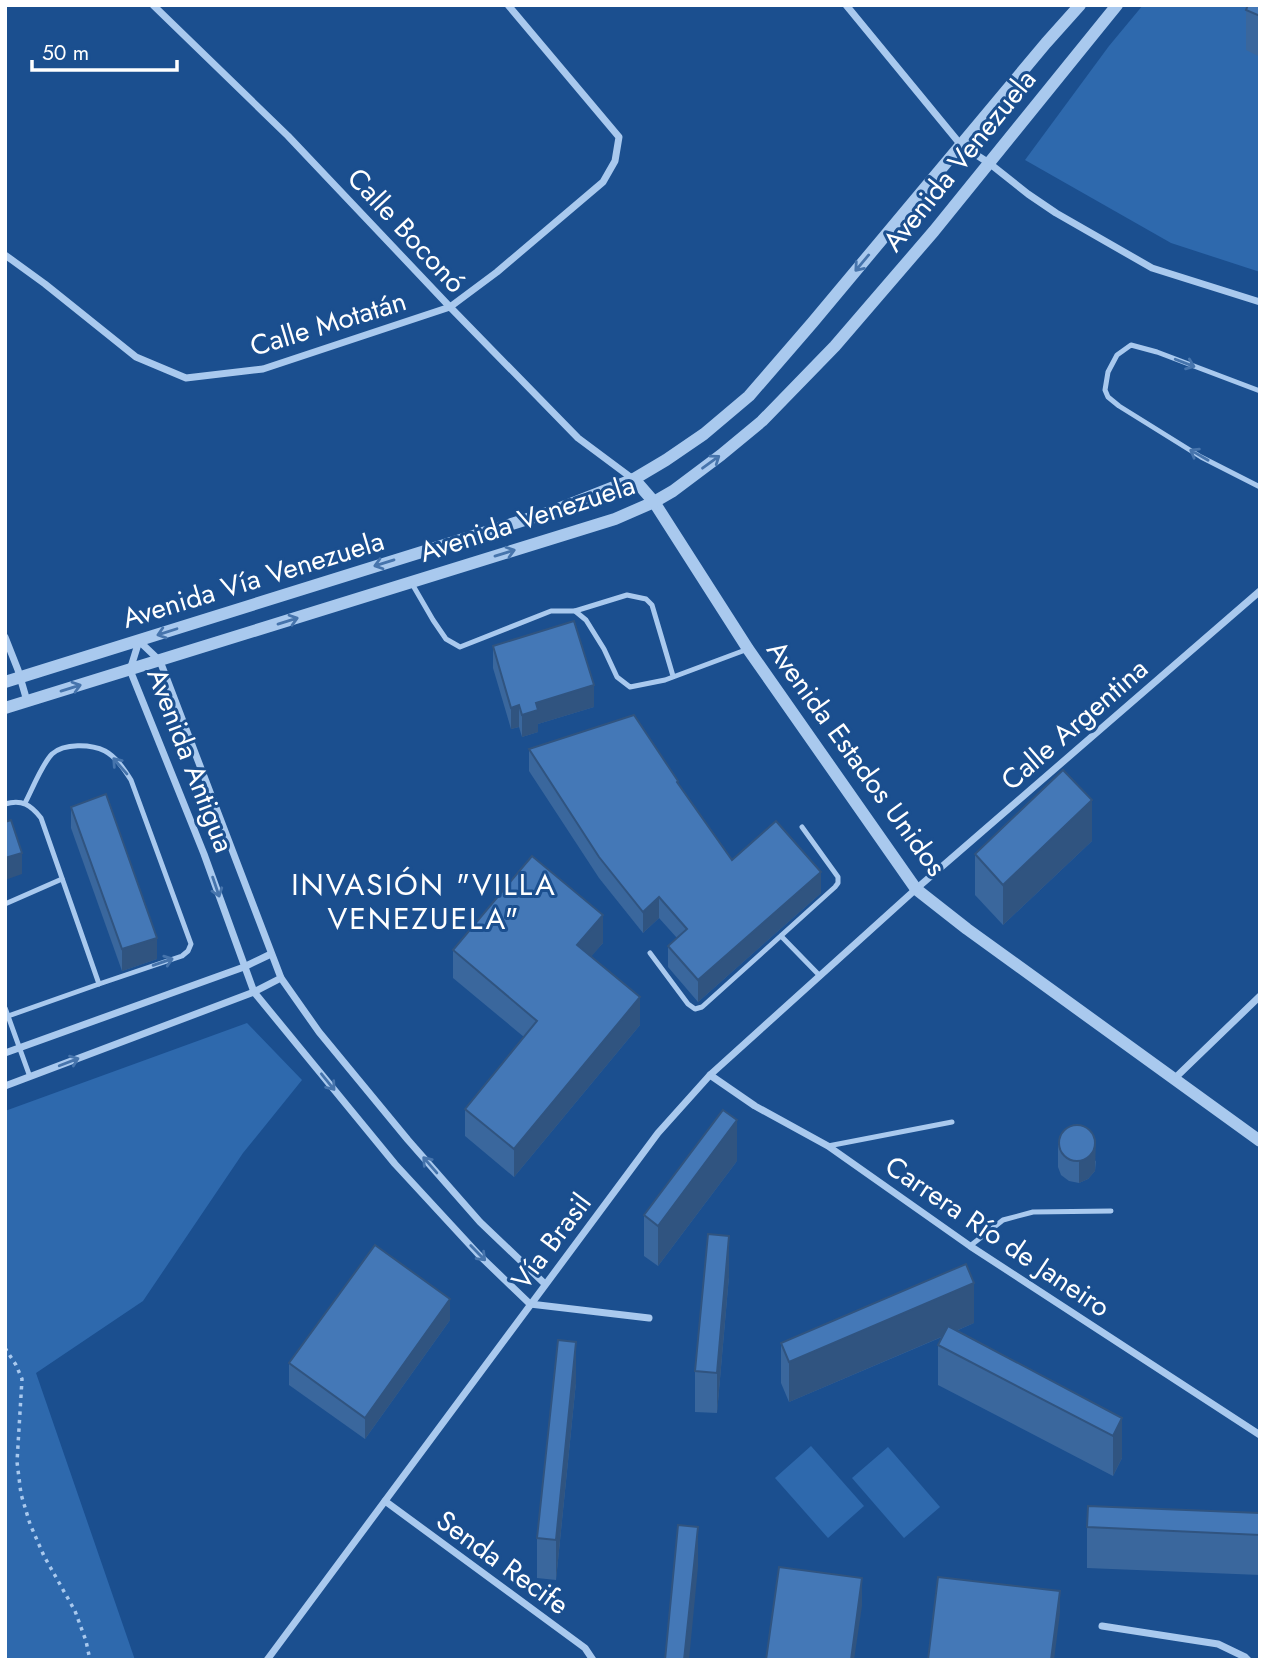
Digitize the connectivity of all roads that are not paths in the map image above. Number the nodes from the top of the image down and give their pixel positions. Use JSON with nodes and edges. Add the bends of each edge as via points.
{"nodes":[{"id":1,"x":153,"y":5,"type":"edge"},
{"id":2,"x":508,"y":5,"type":"edge"},
{"id":3,"x":845,"y":5,"type":"edge"},
{"id":4,"x":1080,"y":5,"type":"edge"},
{"id":5,"x":1117,"y":5,"type":"edge"},
{"id":6,"x":961,"y":145,"type":"junction"},
{"id":7,"x":989,"y":163,"type":"junction"},
{"id":8,"x":5,"y":255,"type":"edge"},
{"id":9,"x":1260,"y":302,"type":"edge"},
{"id":10,"x":450,"y":307,"type":"junction"},
{"id":11,"x":1260,"y":391,"type":"edge"},
{"id":12,"x":634,"y":480,"type":"junction"},
{"id":13,"x":1260,"y":487,"type":"edge"},
{"id":14,"x":654,"y":502,"type":"junction"},
{"id":15,"x":411,"y":583,"type":"junction"},
{"id":16,"x":1260,"y":592,"type":"edge"},
{"id":17,"x":575,"y":611,"type":"junction"},
{"id":18,"x":5,"y":637,"type":"edge"},
{"id":19,"x":139,"y":641,"type":"junction"},
{"id":20,"x":748,"y":649,"type":"junction"},
{"id":21,"x":160,"y":661,"type":"junction"},
{"id":22,"x":130,"y":670,"type":"junction"},
{"id":23,"x":673,"y":676,"type":"junction"},
{"id":24,"x":20,"y":677,"type":"junction"},
{"id":25,"x":5,"y":682,"type":"edge"},
{"id":26,"x":27,"y":701,"type":"junction"},
{"id":27,"x":5,"y":708,"type":"edge"},
{"id":28,"x":25,"y":803,"type":"junction"},
{"id":29,"x":5,"y":804,"type":"edge"},
{"id":30,"x":802,"y":827,"type":"dead end"},
{"id":31,"x":62,"y":878,"type":"junction"},
{"id":32,"x":916,"y":889,"type":"junction"},
{"id":33,"x":5,"y":904,"type":"edge"},
{"id":34,"x":781,"y":936,"type":"junction"},
{"id":35,"x":650,"y":953,"type":"dead end"},
{"id":36,"x":271,"y":954,"type":"junction"},
{"id":37,"x":244,"y":967,"type":"junction"},
{"id":38,"x":820,"y":976,"type":"junction"},
{"id":39,"x":281,"y":978,"type":"junction"},
{"id":40,"x":99,"y":984,"type":"junction"},
{"id":41,"x":254,"y":992,"type":"junction"},
{"id":42,"x":1260,"y":996,"type":"edge"},
{"id":43,"x":5,"y":1008,"type":"edge"},
{"id":44,"x":7,"y":1016,"type":"edge"},
{"id":45,"x":20,"y":1048,"type":"junction"},
{"id":46,"x":5,"y":1053,"type":"edge"},
{"id":47,"x":710,"y":1075,"type":"junction"},
{"id":48,"x":30,"y":1077,"type":"junction"},
{"id":49,"x":1173,"y":1080,"type":"junction"},
{"id":50,"x":5,"y":1086,"type":"edge"},
{"id":51,"x":952,"y":1122,"type":"dead end"},
{"id":52,"x":1260,"y":1142,"type":"edge"},
{"id":53,"x":828,"y":1146,"type":"junction"},
{"id":54,"x":1111,"y":1211,"type":"dead end"},
{"id":55,"x":970,"y":1246,"type":"junction"},
{"id":56,"x":545,"y":1284,"type":"junction"},
{"id":57,"x":530,"y":1304,"type":"junction"},
{"id":58,"x":649,"y":1318,"type":"dead end"},
{"id":59,"x":1260,"y":1435,"type":"edge"},
{"id":60,"x":385,"y":1501,"type":"junction"},
{"id":61,"x":1101,"y":1626,"type":"dead end"},
{"id":62,"x":267,"y":1660,"type":"edge"},
{"id":63,"x":593,"y":1660,"type":"edge"},
{"id":64,"x":1248,"y":1660,"type":"edge"}],
"edges":[{"from":1,"to":10,"type":"street","name":"Calle Boconó","via":[[288,136]]},
{"from":2,"to":10,"type":"street","name":"Calle Motatán","via":[[619,137],[615,160],[603,182]]},
{"from":3,"to":6,"type":"street"},
{"from":4,"to":6,"type":"street","name":"Avenida Venezuela"},
{"from":5,"to":7,"type":"street","name":"Avenida Venezuela"},
{"from":6,"to":7,"type":"street"},
{"from":6,"to":12,"type":"street","name":"Avenida Venezuela","one_way":true,"via":[[749,396],[704,434]]},
{"from":7,"to":9,"type":"street","via":[[1056,214],[1152,268]]},
{"from":14,"to":7,"type":"street","name":"Avenida Venezuela","one_way":true,"via":[[762,421],[835,346]]},
{"from":8,"to":10,"type":"street","name":"Calle Motatán","via":[[136,357],[186,378],[263,369]]},
{"from":10,"to":12,"type":"street","name":"Calle Boconó","via":[[578,438]]},
{"from":13,"to":11,"type":"lane","one_way":true,"via":[[1201,457],[1128,411],[1105,390],[1117,355],[1131,345]]},
{"from":12,"to":14,"type":"street","name":"Avenida Estados Unidos"},
{"from":12,"to":19,"type":"street","name":"Avenida Vía Venezuela","one_way":true,"via":[[550,512]]},
{"from":15,"to":14,"type":"street","name":"Avenida Venezuela","one_way":true,"via":[[615,519]]},
{"from":14,"to":20,"type":"street","name":"Avenida Estados Unidos"},
{"from":15,"to":17,"type":"lane","via":[[446,639],[460,647],[551,611]]},
{"from":21,"to":15,"type":"street","name":"Avenida Venezuela","one_way":true},
{"from":16,"to":32,"type":"street","name":"Calle Argentina"},
{"from":17,"to":23,"type":"lane","via":[[586,620],[617,677],[630,687]]},
{"from":17,"to":23,"type":"lane","via":[[627,594],[646,599]]},
{"from":18,"to":24,"type":"street"},
{"from":19,"to":21,"type":"street","name":"Avenida Antigua"},
{"from":19,"to":22,"type":"street","name":"Avenida Antigua"},
{"from":19,"to":24,"type":"street","name":"Avenida Vía Venezuela"},
{"from":20,"to":23,"type":"lane"},
{"from":20,"to":32,"type":"street","name":"Avenida Estados Unidos"},
{"from":21,"to":22,"type":"street","name":"Avenida Venezuela"},
{"from":21,"to":36,"type":"street","name":"Avenida Antigua"},
{"from":26,"to":22,"type":"street","name":"Avenida Venezuela","one_way":true},
{"from":22,"to":37,"type":"street","name":"Avenida Antigua","one_way":true,"via":[[204,853]]},
{"from":24,"to":25,"type":"street","name":"Avenida Vía Venezuela"},
{"from":24,"to":26,"type":"street"},
{"from":26,"to":27,"type":"street","name":"Avenida Venezuela"},
{"from":28,"to":29,"type":"lane"},
{"from":28,"to":31,"type":"lane","via":[[41,818]]},
{"from":40,"to":28,"type":"lane","one_way":true,"via":[[182,956],[191,944],[131,780],[105,751],[70,746],[53,753]]},
{"from":30,"to":34,"type":"lane","via":[[838,883]]},
{"from":31,"to":33,"type":"lane"},
{"from":31,"to":40,"type":"lane"},
{"from":32,"to":38,"type":"street","name":"Vía Brasil"},
{"from":32,"to":49,"type":"street","name":"Avenida Estados Unidos"},
{"from":34,"to":35,"type":"lane","via":[[695,1009]]},
{"from":34,"to":38,"type":"lane"},
{"from":36,"to":37,"type":"street"},
{"from":36,"to":39,"type":"street","name":"Avenida Antigua"},
{"from":37,"to":41,"type":"street","name":"Avenida Antigua"},
{"from":37,"to":45,"type":"street"},
{"from":38,"to":47,"type":"street","name":"Vía Brasil"},
{"from":39,"to":41,"type":"street"},
{"from":56,"to":39,"type":"street","name":"Avenida Antigua","one_way":true,"via":[[488,1231],[408,1140]]},
{"from":40,"to":44,"type":"lane"},
{"from":48,"to":41,"type":"street","one_way":true},
{"from":41,"to":57,"type":"street","name":"Avenida Antigua","one_way":true,"via":[[395,1164]]},
{"from":42,"to":49,"type":"street"},
{"from":43,"to":44,"type":"lane"},
{"from":44,"to":45,"type":"lane"},
{"from":45,"to":46,"type":"street"},
{"from":45,"to":48,"type":"lane"},
{"from":47,"to":53,"type":"street","name":"Carrera Río de Janeiro"},
{"from":47,"to":56,"type":"street","name":"Vía Brasil","via":[[658,1133]]},
{"from":48,"to":50,"type":"street"},
{"from":49,"to":52,"type":"street","name":"Avenida Estados Unidos"},
{"from":51,"to":53,"type":"lane"},
{"from":53,"to":55,"type":"street","name":"Carrera Río de Janeiro"},
{"from":54,"to":55,"type":"lane","via":[[1034,1212],[1003,1220]]},
{"from":55,"to":59,"type":"street","name":"Carrera Río de Janeiro"},
{"from":56,"to":57,"type":"street","name":"Vía Brasil"},
{"from":57,"to":58,"type":"street"},
{"from":57,"to":60,"type":"street","name":"Vía Brasil"},
{"from":60,"to":62,"type":"street","name":"Vía Brasil"},
{"from":60,"to":63,"type":"street","name":"Senda Recife","via":[[576,1641]]},
{"from":61,"to":64,"type":"street","via":[[1218,1644]]}]}
